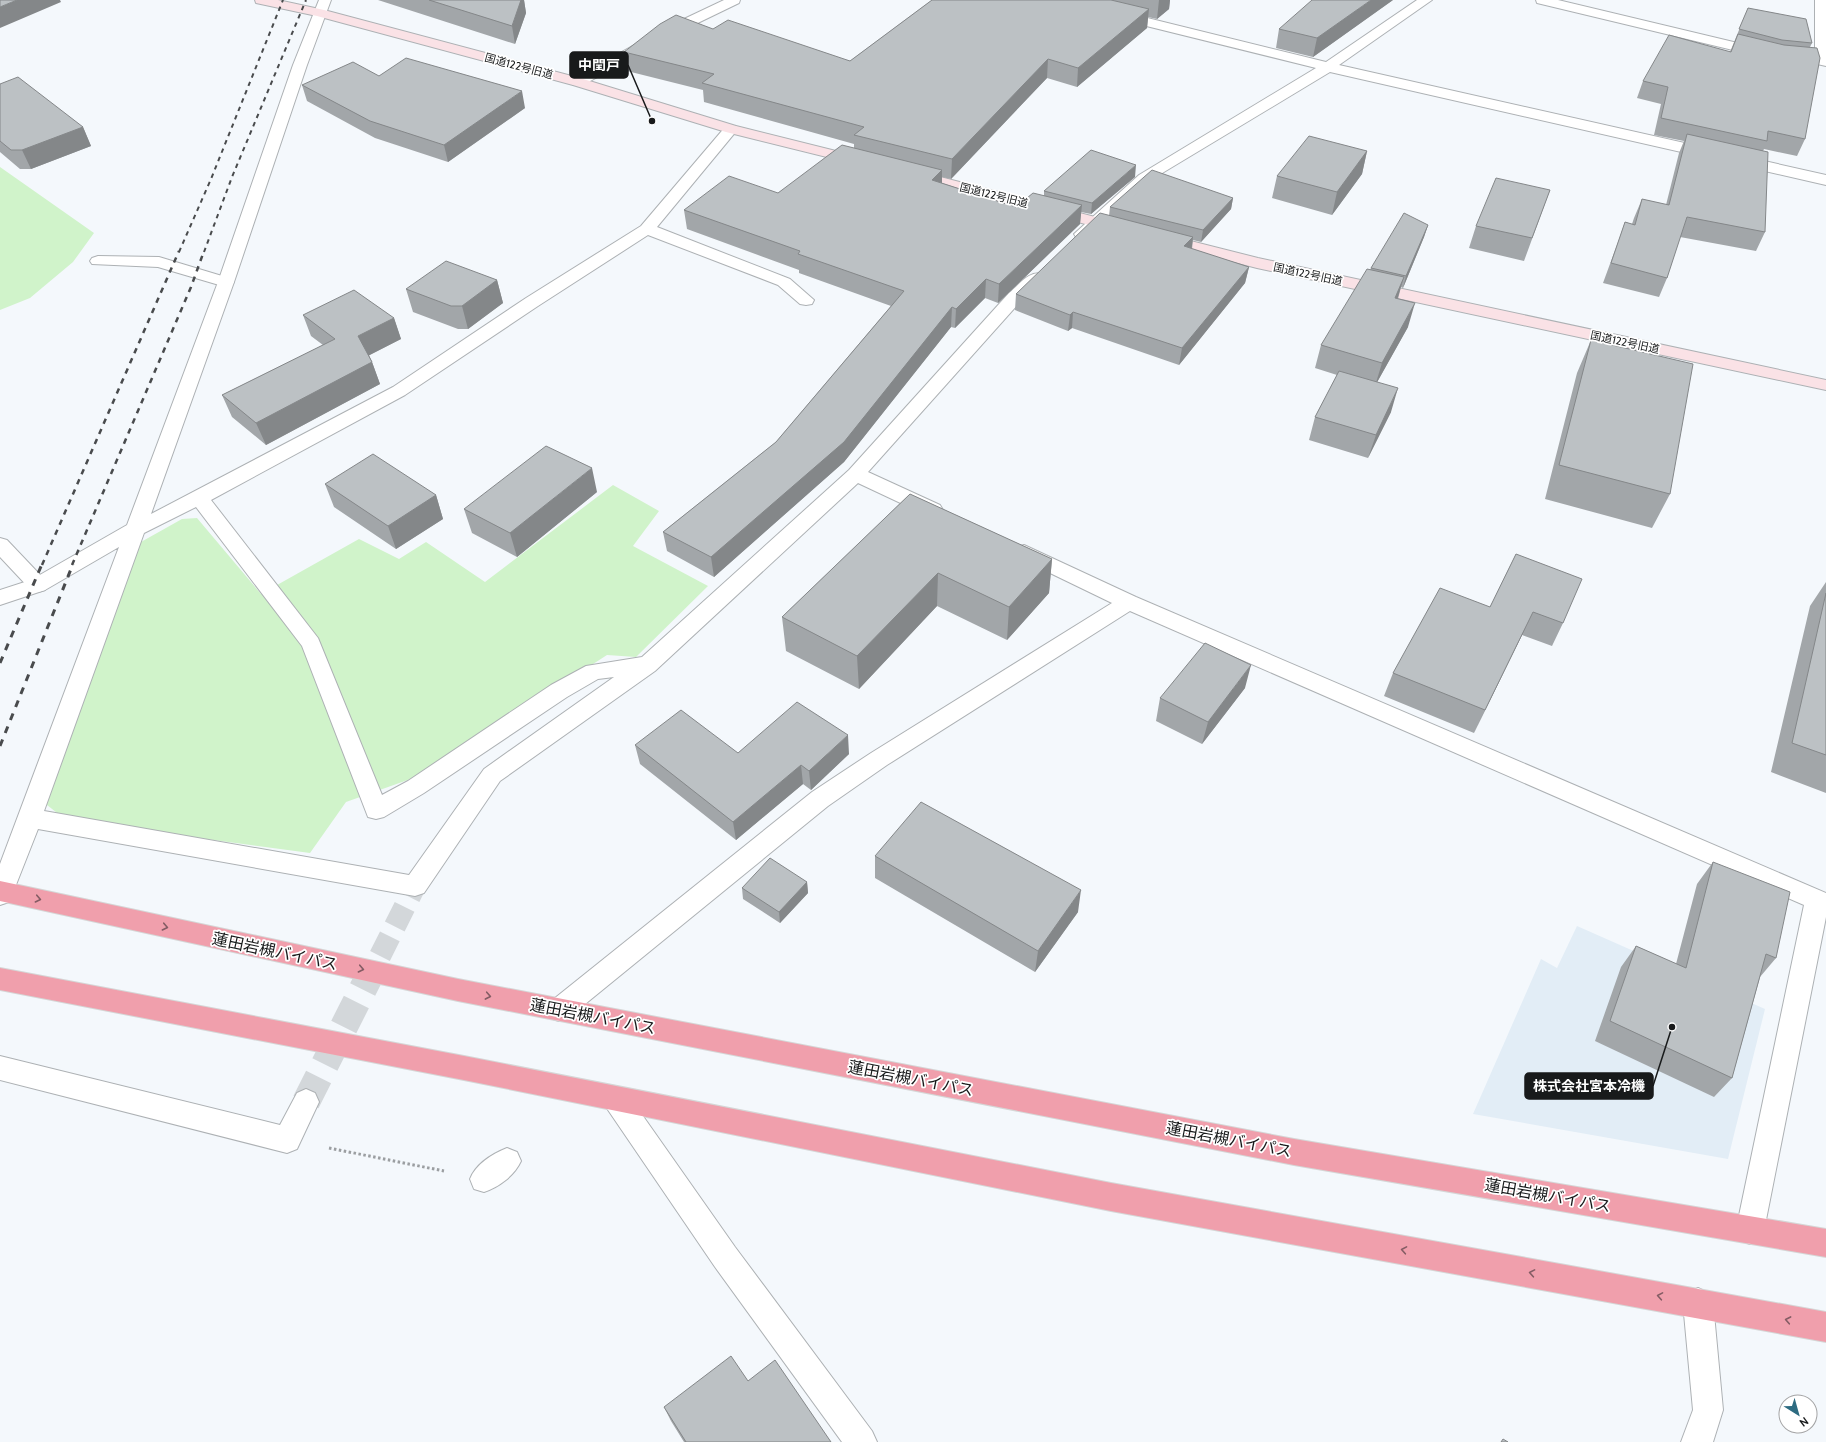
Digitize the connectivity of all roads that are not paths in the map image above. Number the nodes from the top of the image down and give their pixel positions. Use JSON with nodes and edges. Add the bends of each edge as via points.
{"nodes":[{"id":1,"x":262,"y":0,"type":"edge"},
{"id":2,"x":734,"y":0,"type":"edge"},
{"id":3,"x":1426,"y":0,"type":"edge"},
{"id":4,"x":1542,"y":0,"type":"edge"},
{"id":5,"x":1821,"y":0,"type":"edge"},
{"id":6,"x":322,"y":6,"type":"edge"},
{"id":7,"x":1104,"y":12,"type":"edge"},
{"id":8,"x":1777,"y":56,"type":"edge"},
{"id":9,"x":1807,"y":59,"type":"edge"},
{"id":10,"x":1824,"y":62,"type":"edge"},
{"id":11,"x":1328,"y":67,"type":"junction"},
{"id":12,"x":578,"y":82,"type":"junction"},
{"id":13,"x":731,"y":129,"type":"junction"},
{"id":14,"x":871,"y":164,"type":"edge"},
{"id":15,"x":902,"y":172,"type":"edge"},
{"id":16,"x":1826,"y":180,"type":"edge"},
{"id":17,"x":1095,"y":221,"type":"junction"},
{"id":18,"x":647,"y":229,"type":"junction"},
{"id":19,"x":1134,"y":231,"type":"edge"},
{"id":20,"x":1149,"y":235,"type":"edge"},
{"id":21,"x":1072,"y":243,"type":"edge"},
{"id":22,"x":98,"y":261,"type":"dead end"},
{"id":23,"x":1049,"y":265,"type":"edge"},
{"id":24,"x":226,"y":282,"type":"junction"},
{"id":25,"x":806,"y":300,"type":"dead end"},
{"id":26,"x":1826,"y":385,"type":"edge"},
{"id":27,"x":856,"y":474,"type":"junction"},
{"id":28,"x":199,"y":498,"type":"junction"},
{"id":29,"x":950,"y":518,"type":"edge"},
{"id":30,"x":136,"y":529,"type":"junction"},
{"id":31,"x":1007,"y":544,"type":"edge"},
{"id":32,"x":0,"y":545,"type":"edge"},
{"id":33,"x":38,"y":585,"type":"junction"},
{"id":34,"x":0,"y":598,"type":"edge"},
{"id":35,"x":1130,"y":602,"type":"junction"},
{"id":36,"x":647,"y":665,"type":"junction"},
{"id":37,"x":30,"y":818,"type":"junction"},
{"id":38,"x":0,"y":892,"type":"edge"},
{"id":39,"x":1822,"y":903,"type":"edge"},
{"id":40,"x":0,"y":979,"type":"edge"},
{"id":41,"x":560,"y":1010,"type":"junction"},
{"id":42,"x":0,"y":1068,"type":"edge"},
{"id":43,"x":614,"y":1098,"type":"junction"},
{"id":44,"x":306,"y":1102,"type":"tunnel mouth"},
{"id":45,"x":507,"y":1162,"type":"dead end"},
{"id":46,"x":484,"y":1179,"type":"road end"},
{"id":47,"x":1750,"y":1230,"type":"junction"},
{"id":48,"x":1826,"y":1243,"type":"edge"},
{"id":49,"x":1698,"y":1303,"type":"junction"},
{"id":50,"x":1826,"y":1327,"type":"edge"},
{"id":51,"x":861,"y":1442,"type":"edge"},
{"id":52,"x":1697,"y":1442,"type":"edge"}],
"edges":[{"from":1,"to":6,"type":"street","name":"国道122号旧道"},
{"from":2,"to":12,"type":"street","via":[[670,31]]},
{"from":3,"to":11,"type":"street"},
{"from":4,"to":8,"type":"street"},
{"from":5,"to":10,"type":"street"},
{"from":6,"to":12,"type":"street","name":"国道122号旧道"},
{"from":6,"to":24,"type":"street"},
{"from":7,"to":11,"type":"street"},
{"from":9,"to":10,"type":"street"},
{"from":11,"to":16,"type":"street"},
{"from":11,"to":17,"type":"street","via":[[1144,178]]},
{"from":12,"to":13,"type":"street","name":"国道122号旧道"},
{"from":13,"to":14,"type":"street","name":"国道122号旧道"},
{"from":13,"to":18,"type":"street"},
{"from":15,"to":17,"type":"street","name":"国道122号旧道"},
{"from":17,"to":19,"type":"street","name":"国道122号旧道"},
{"from":17,"to":21,"type":"street"},
{"from":18,"to":25,"type":"street","via":[[784,282]]},
{"from":18,"to":28,"type":"street","via":[[399,391]]},
{"from":20,"to":26,"type":"street","name":"国道122号旧道","via":[[1257,262]]},
{"from":22,"to":24,"type":"street","via":[[159,262]]},
{"from":23,"to":27,"type":"street","via":[[1015,297]]},
{"from":24,"to":30,"type":"street"},
{"from":27,"to":29,"type":"street"},
{"from":27,"to":36,"type":"street"},
{"from":28,"to":30,"type":"street"},
{"from":28,"to":36,"type":"street","via":[[311,644],[376,810],[416,787],[559,691],[594,672]]},
{"from":30,"to":33,"type":"street"},
{"from":30,"to":37,"type":"street"},
{"from":31,"to":35,"type":"street"},
{"from":32,"to":33,"type":"street"},
{"from":33,"to":34,"type":"street"},
{"from":35,"to":39,"type":"street"},
{"from":35,"to":41,"type":"street","via":[[879,759],[820,799]]},
{"from":36,"to":37,"type":"street","via":[[492,775],[415,886]]},
{"from":37,"to":38,"type":"street"},
{"from":38,"to":41,"type":"highway","name":"蓮田岩槻バイパス","one_way":true},
{"from":39,"to":47,"type":"street"},
{"from":40,"to":43,"type":"highway"},
{"from":41,"to":47,"type":"highway","name":"蓮田岩槻バイパス","via":[[1294,1152]]},
{"from":42,"to":44,"type":"street","via":[[287,1140]]},
{"from":49,"to":43,"type":"highway","one_way":true,"via":[[1111,1197]]},
{"from":43,"to":51,"type":"street","via":[[725,1257]]},
{"from":45,"to":46,"type":"street"},
{"from":47,"to":48,"type":"highway","name":"蓮田岩槻バイパス"},
{"from":50,"to":49,"type":"highway","one_way":true},
{"from":49,"to":52,"type":"street","via":[[1708,1410]]}]}
